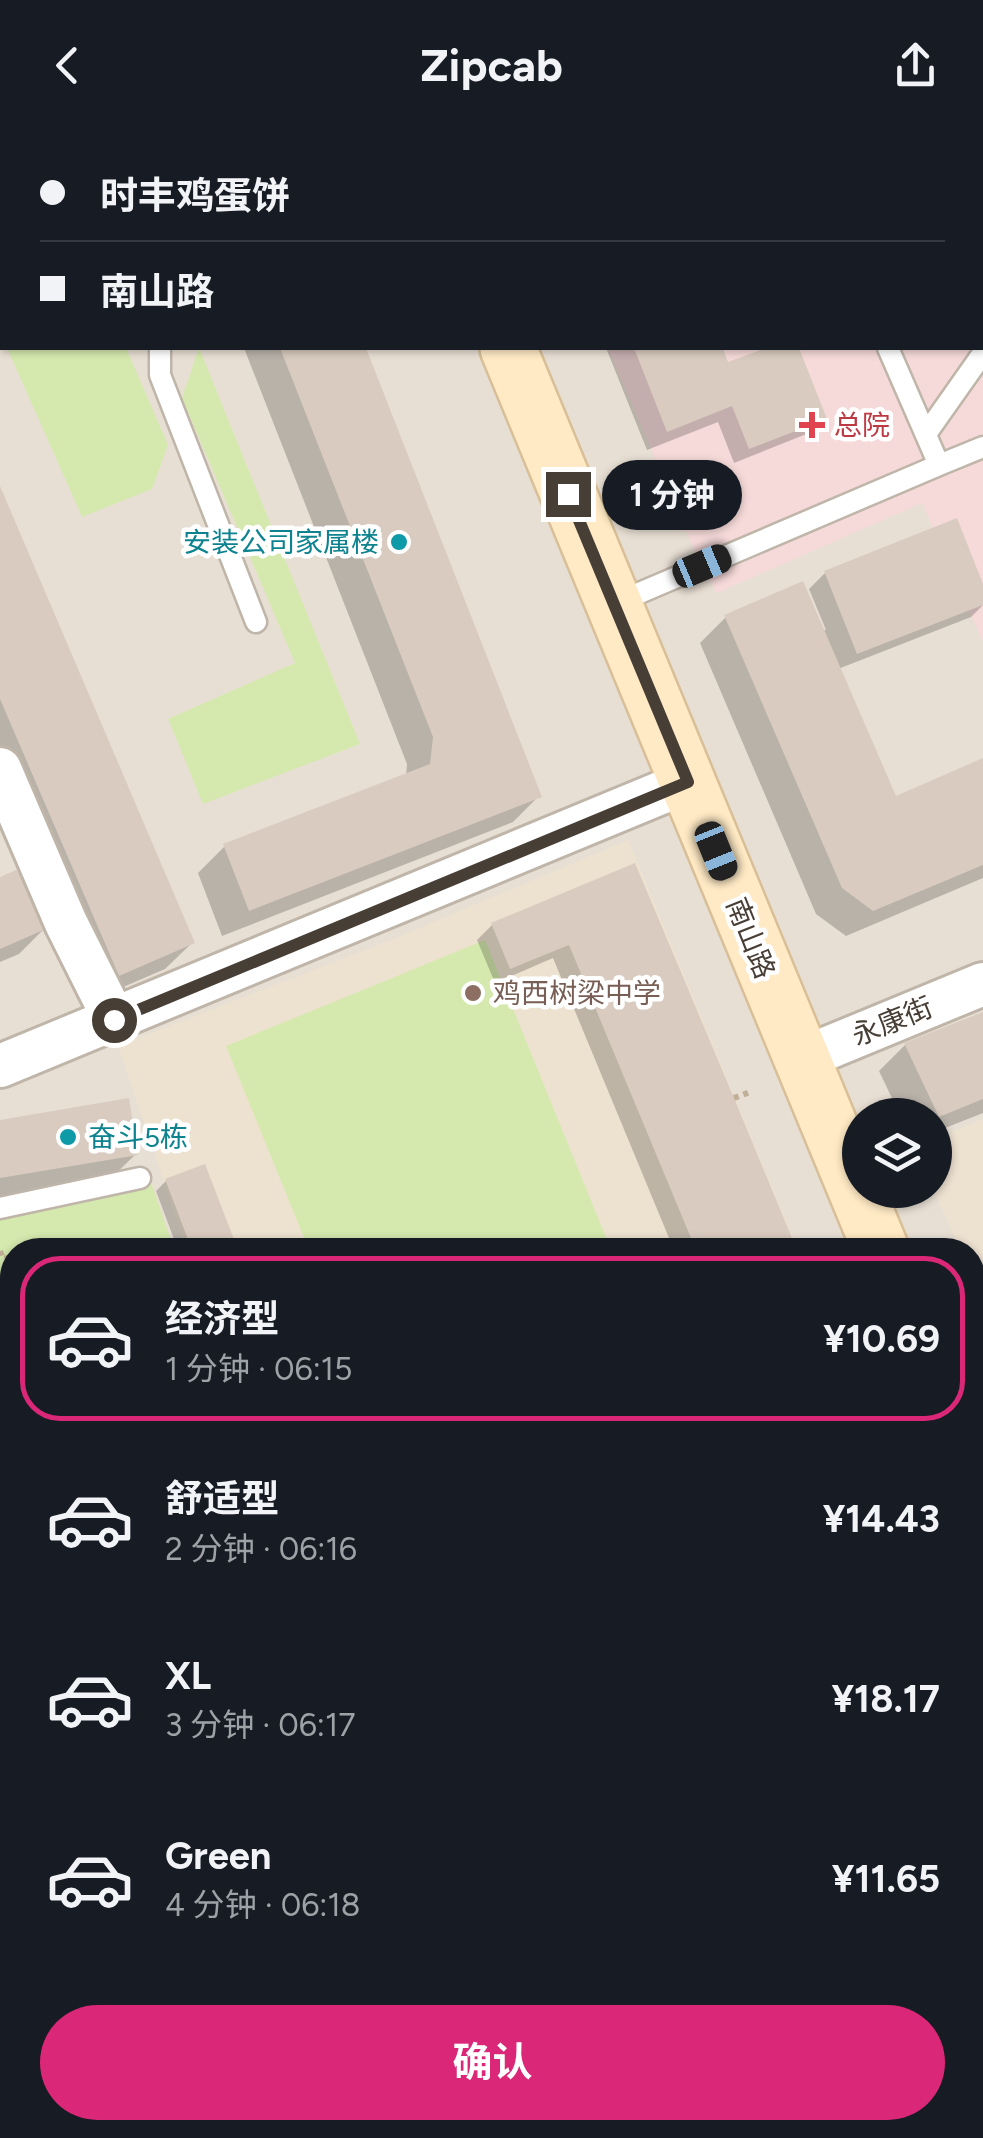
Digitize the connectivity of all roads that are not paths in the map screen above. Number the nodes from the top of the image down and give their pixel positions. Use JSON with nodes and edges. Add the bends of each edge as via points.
{"nodes":[{"id":1,"x":160,"y":350,"type":"edge"},
{"id":2,"x":509,"y":350,"type":"edge"},
{"id":3,"x":889,"y":350,"type":"edge"},
{"id":4,"x":983,"y":353,"type":"edge"},
{"id":5,"x":926,"y":434,"type":"junction"},
{"id":6,"x":983,"y":447,"type":"edge"},
{"id":7,"x":939,"y":465,"type":"junction"},
{"id":8,"x":614,"y":603,"type":"junction"},
{"id":9,"x":256,"y":622,"type":"dead end"},
{"id":10,"x":688,"y":782,"type":"junction"},
{"id":11,"x":5,"y":792,"type":"edge"},
{"id":12,"x":983,"y":984,"type":"edge"},
{"id":13,"x":114,"y":1020,"type":"junction"},
{"id":14,"x":801,"y":1058,"type":"junction"},
{"id":15,"x":0,"y":1066,"type":"edge"},
{"id":16,"x":140,"y":1178,"type":"dead end"},
{"id":17,"x":0,"y":1208,"type":"edge"},
{"id":18,"x":877,"y":1238,"type":"edge"}],
"edges":[{"from":1,"to":9,"type":"lane","via":[[160,375]]},
{"from":2,"to":8,"type":"street","name":"南山路"},
{"from":3,"to":5,"type":"lane"},
{"from":4,"to":5,"type":"lane"},
{"from":5,"to":7,"type":"lane"},
{"from":6,"to":7,"type":"lane"},
{"from":7,"to":8,"type":"lane"},
{"from":8,"to":10,"type":"street","name":"南山路"},
{"from":10,"to":13,"type":"street"},
{"from":10,"to":14,"type":"street","name":"南山路"},
{"from":11,"to":13,"type":"street"},
{"from":12,"to":14,"type":"street","name":"永康街"},
{"from":13,"to":15,"type":"street"},
{"from":14,"to":18,"type":"street","name":"南山路"},
{"from":16,"to":17,"type":"lane"}]}
